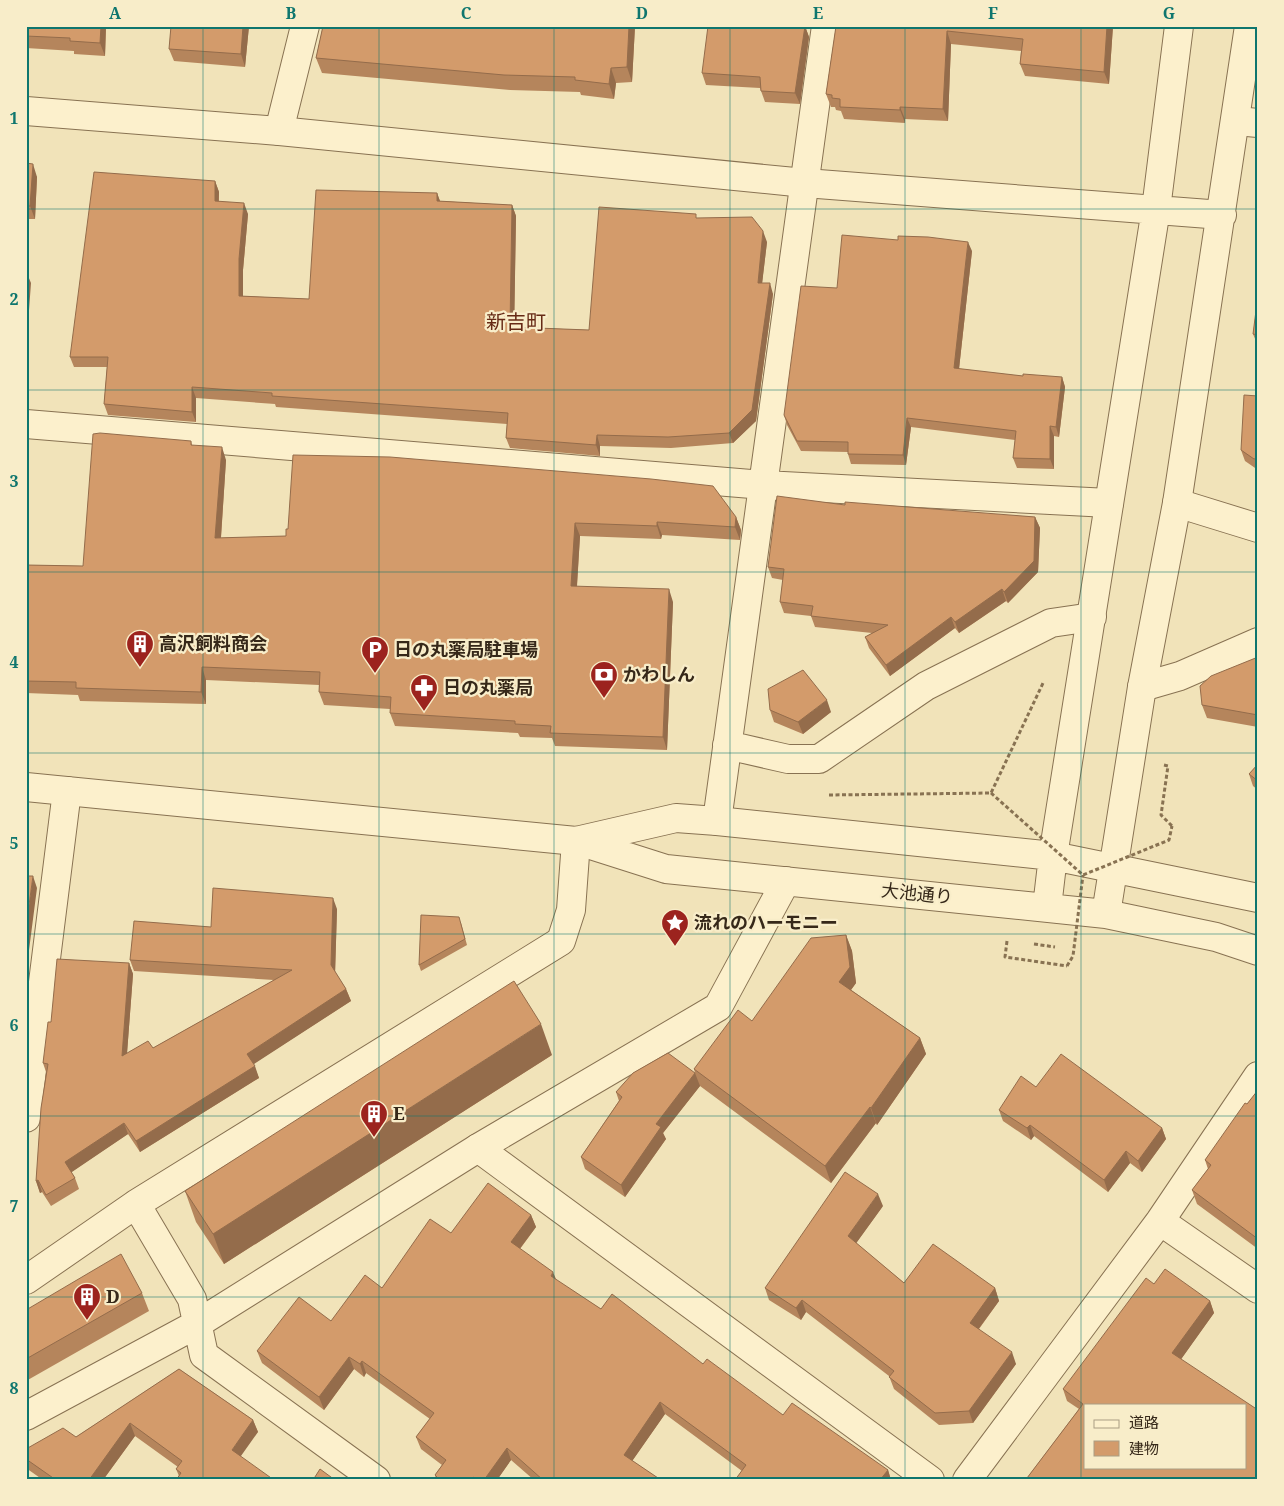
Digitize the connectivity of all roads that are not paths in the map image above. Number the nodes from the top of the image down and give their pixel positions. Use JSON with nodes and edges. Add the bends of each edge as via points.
{"nodes":[{"id":1,"x":305,"y":26,"type":"edge"},
{"id":2,"x":826,"y":26,"type":"edge"},
{"id":3,"x":1179,"y":26,"type":"edge"},
{"id":4,"x":1250,"y":26,"type":"edge"},
{"id":5,"x":26,"y":111,"type":"edge"},
{"id":6,"x":1247,"y":122,"type":"edge"},
{"id":7,"x":279,"y":131,"type":"junction"},
{"id":8,"x":805,"y":183,"type":"junction"},
{"id":9,"x":1156,"y":209,"type":"junction"},
{"id":10,"x":1222,"y":215,"type":"junction"},
{"id":11,"x":26,"y":424,"type":"edge"},
{"id":12,"x":764,"y":485,"type":"junction"},
{"id":13,"x":1109,"y":503,"type":"junction"},
{"id":14,"x":1177,"y":503,"type":"junction"},
{"id":15,"x":1258,"y":528,"type":"edge"},
{"id":16,"x":1092,"y":617,"type":"junction"},
{"id":17,"x":1258,"y":642,"type":"edge"},
{"id":18,"x":1142,"y":687,"type":"junction"},
{"id":19,"x":726,"y":745,"type":"junction"},
{"id":20,"x":26,"y":787,"type":"edge"},
{"id":21,"x":67,"y":791,"type":"junction"},
{"id":22,"x":717,"y":821,"type":"junction"},
{"id":23,"x":576,"y":841,"type":"junction"},
{"id":24,"x":1053,"y":856,"type":"junction"},
{"id":25,"x":1114,"y":867,"type":"junction"},
{"id":26,"x":786,"y":881,"type":"junction"},
{"id":27,"x":1258,"y":898,"type":"edge"},
{"id":28,"x":1047,"y":907,"type":"junction"},
{"id":29,"x":1106,"y":914,"type":"junction"},
{"id":30,"x":1258,"y":951,"type":"edge"},
{"id":31,"x":1258,"y":1076,"type":"edge"},
{"id":32,"x":26,"y":1118,"type":"edge"},
{"id":33,"x":478,"y":1148,"type":"junction"},
{"id":34,"x":136,"y":1204,"type":"junction"},
{"id":35,"x":1160,"y":1221,"type":"junction"},
{"id":36,"x":26,"y":1280,"type":"edge"},
{"id":37,"x":1258,"y":1289,"type":"edge"},
{"id":38,"x":197,"y":1324,"type":"junction"},
{"id":39,"x":26,"y":1416,"type":"edge"},
{"id":40,"x":376,"y":1480,"type":"edge"},
{"id":41,"x":930,"y":1480,"type":"edge"},
{"id":42,"x":967,"y":1480,"type":"edge"}],
"edges":[{"from":1,"to":7,"type":"street"},
{"from":2,"to":8,"type":"street"},
{"from":3,"to":9,"type":"street"},
{"from":4,"to":6,"type":"street"},
{"from":5,"to":7,"type":"street"},
{"from":6,"to":10,"type":"street"},
{"from":7,"to":8,"type":"street"},
{"from":8,"to":9,"type":"street"},
{"from":8,"to":12,"type":"street"},
{"from":9,"to":10,"type":"street"},
{"from":9,"to":13,"type":"street"},
{"from":10,"to":14,"type":"street"},
{"from":11,"to":12,"type":"street"},
{"from":12,"to":13,"type":"street"},
{"from":12,"to":19,"type":"street"},
{"from":13,"to":16,"type":"street"},
{"from":14,"to":15,"type":"street"},
{"from":14,"to":18,"type":"street"},
{"from":16,"to":19,"type":"street","via":[[1051,623],[926,686],[819,759],[788,759]]},
{"from":16,"to":24,"type":"street"},
{"from":17,"to":18,"type":"street","via":[[1180,676]]},
{"from":18,"to":25,"type":"street"},
{"from":19,"to":22,"type":"street"},
{"from":20,"to":21,"type":"street"},
{"from":21,"to":23,"type":"street"},
{"from":21,"to":32,"type":"street"},
{"from":22,"to":23,"type":"street","via":[[676,818]]},
{"from":22,"to":24,"type":"street"},
{"from":23,"to":26,"type":"street","name":"大池通り","via":[[666,869]]},
{"from":23,"to":34,"type":"street","via":[[571,910],[561,941]]},
{"from":24,"to":25,"type":"street"},
{"from":24,"to":28,"type":"street"},
{"from":25,"to":27,"type":"street"},
{"from":25,"to":29,"type":"street"},
{"from":26,"to":28,"type":"street","name":"大池通り"},
{"from":26,"to":33,"type":"street","via":[[718,1006]]},
{"from":28,"to":29,"type":"street","name":"大池通り"},
{"from":29,"to":30,"type":"street","name":"大池通り","via":[[1216,937]]},
{"from":31,"to":35,"type":"street"},
{"from":33,"to":38,"type":"street"},
{"from":33,"to":41,"type":"street"},
{"from":34,"to":36,"type":"street"},
{"from":34,"to":38,"type":"street","via":[[192,1299]]},
{"from":35,"to":37,"type":"street"},
{"from":35,"to":42,"type":"street"},
{"from":38,"to":39,"type":"street"},
{"from":38,"to":40,"type":"street","via":[[204,1355]]}]}
